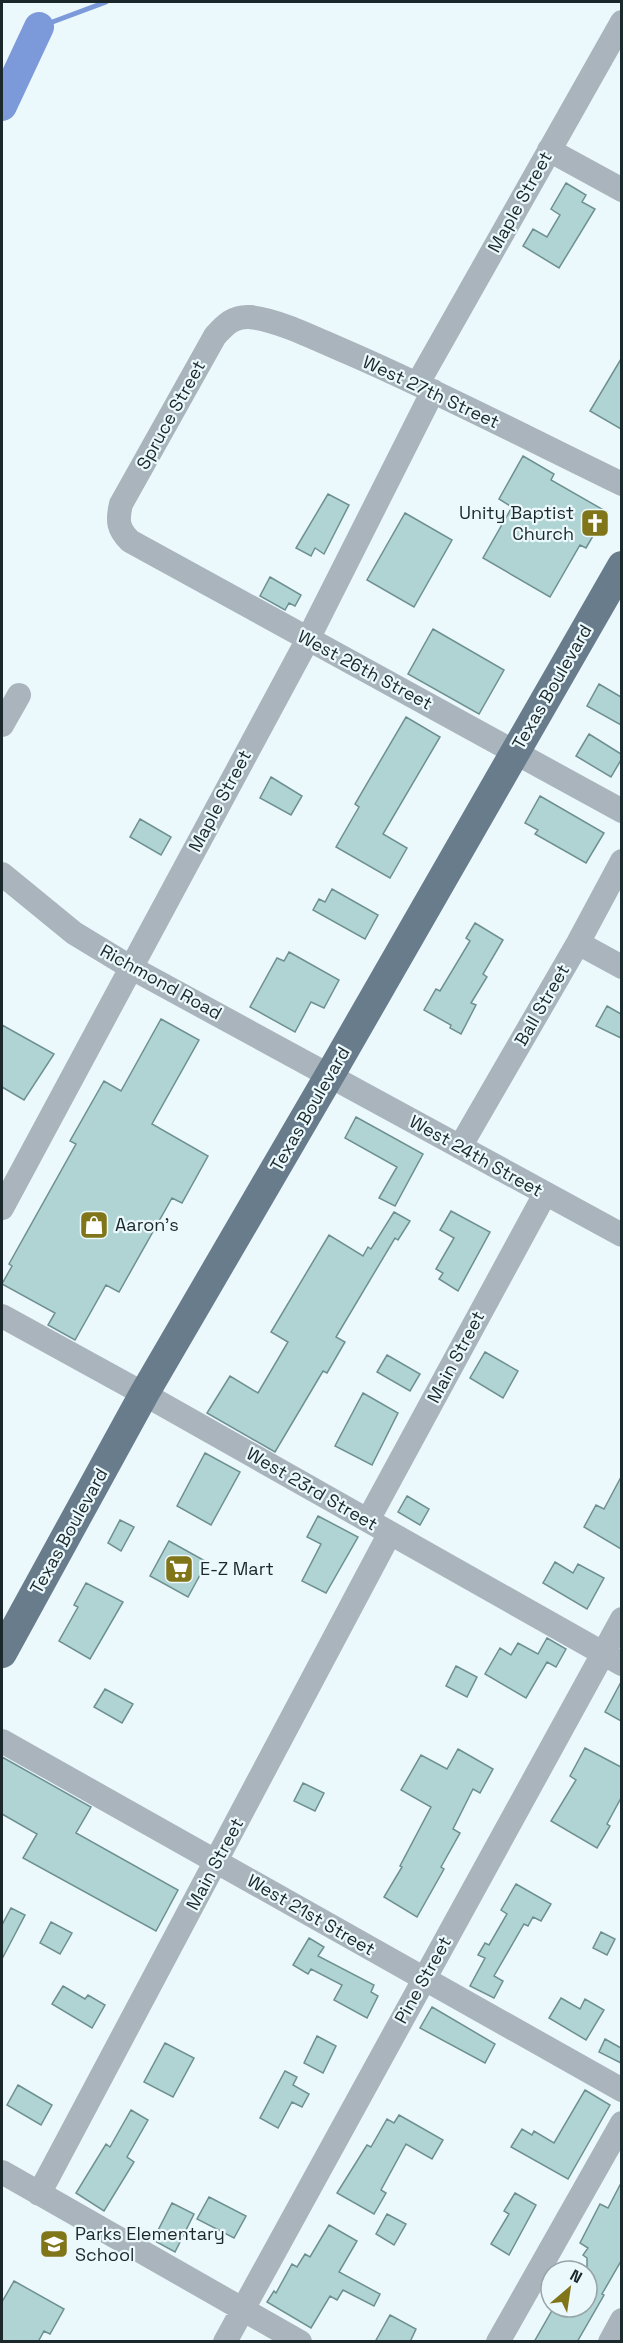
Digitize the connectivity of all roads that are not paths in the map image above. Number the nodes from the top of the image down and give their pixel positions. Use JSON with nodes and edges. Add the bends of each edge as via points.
{"nodes":[{"id":1,"x":621,"y":22,"type":"edge"},
{"id":2,"x":549,"y":150,"type":"junction"},
{"id":3,"x":621,"y":190,"type":"edge"},
{"id":4,"x":235,"y":318,"type":"joint"},
{"id":5,"x":426,"y":387,"type":"junction"},
{"id":6,"x":621,"y":484,"type":"edge"},
{"id":7,"x":117,"y":520,"type":"joint"},
{"id":8,"x":621,"y":566,"type":"edge"},
{"id":9,"x":308,"y":639,"type":"junction"},
{"id":10,"x":19,"y":695,"type":"dead end"},
{"id":11,"x":2,"y":725,"type":"edge"},
{"id":12,"x":515,"y":751,"type":"junction"},
{"id":13,"x":621,"y":811,"type":"edge"},
{"id":14,"x":621,"y":861,"type":"edge"},
{"id":15,"x":2,"y":874,"type":"edge"},
{"id":16,"x":578,"y":943,"type":"junction"},
{"id":17,"x":621,"y":967,"type":"edge"},
{"id":18,"x":130,"y":968,"type":"junction"},
{"id":19,"x":330,"y":1075,"type":"junction"},
{"id":20,"x":460,"y":1147,"type":"junction"},
{"id":21,"x":545,"y":1194,"type":"junction"},
{"id":22,"x":2,"y":1208,"type":"edge"},
{"id":23,"x":621,"y":1235,"type":"edge"},
{"id":24,"x":2,"y":1316,"type":"edge"},
{"id":25,"x":144,"y":1394,"type":"junction"},
{"id":26,"x":368,"y":1520,"type":"junction"},
{"id":27,"x":390,"y":1533,"type":"junction"},
{"id":28,"x":621,"y":1619,"type":"edge"},
{"id":29,"x":2,"y":1653,"type":"edge"},
{"id":30,"x":612,"y":1659,"type":"edge"},
{"id":31,"x":2,"y":1741,"type":"edge"},
{"id":32,"x":216,"y":1861,"type":"junction"},
{"id":33,"x":424,"y":1979,"type":"junction"},
{"id":34,"x":621,"y":2090,"type":"edge"},
{"id":35,"x":621,"y":2123,"type":"edge"},
{"id":36,"x":2,"y":2172,"type":"edge"},
{"id":37,"x":39,"y":2194,"type":"junction"},
{"id":38,"x":242,"y":2308,"type":"junction"},
{"id":39,"x":621,"y":2320,"type":"edge"},
{"id":40,"x":225,"y":2342,"type":"edge"},
{"id":41,"x":300,"y":2342,"type":"edge"},
{"id":42,"x":498,"y":2342,"type":"edge"},
{"id":43,"x":610,"y":2342,"type":"edge"}],
"edges":[{"from":1,"to":2,"type":"street","name":"Maple Street"},
{"from":2,"to":3,"type":"street"},
{"from":2,"to":5,"type":"street","name":"Maple Street"},
{"from":4,"to":5,"type":"street","name":"West 27th Street","via":[[250,317],[291,328]]},
{"from":4,"to":7,"type":"street","name":"Spruce Street","via":[[215,336],[121,504]]},
{"from":5,"to":6,"type":"street","name":"West 27th Street"},
{"from":5,"to":9,"type":"street","name":"Maple Street"},
{"from":7,"to":9,"type":"street","name":"West 26th Street","via":[[130,541]]},
{"from":8,"to":12,"type":"main road","name":"Texas Boulevard"},
{"from":9,"to":12,"type":"street","name":"West 26th Street"},
{"from":9,"to":18,"type":"street","name":"Maple Street"},
{"from":10,"to":11,"type":"street"},
{"from":12,"to":13,"type":"street","name":"West 26th Street"},
{"from":12,"to":19,"type":"main road","name":"Texas Boulevard"},
{"from":14,"to":16,"type":"street","name":"Ball Street"},
{"from":15,"to":18,"type":"street","name":"Richmond Road","via":[[74,933]]},
{"from":16,"to":17,"type":"street"},
{"from":16,"to":20,"type":"street","name":"Ball Street"},
{"from":18,"to":19,"type":"street","name":"Richmond Road"},
{"from":18,"to":22,"type":"street","name":"Maple Street"},
{"from":19,"to":20,"type":"street","name":"West 24th Street"},
{"from":19,"to":25,"type":"main road","name":"Texas Boulevard"},
{"from":20,"to":21,"type":"street","name":"West 24th Street"},
{"from":21,"to":23,"type":"street","name":"West 24th Street"},
{"from":21,"to":26,"type":"street","name":"Main Street"},
{"from":24,"to":25,"type":"street","name":"West 23rd Street"},
{"from":25,"to":26,"type":"street","name":"West 23rd Street"},
{"from":25,"to":29,"type":"main road","name":"Texas Boulevard"},
{"from":26,"to":27,"type":"street","name":"West 23rd Street"},
{"from":27,"to":30,"type":"street","name":"West 23rd Street"},
{"from":27,"to":32,"type":"street","name":"Main Street"},
{"from":28,"to":30,"type":"street","name":"Pine Street"},
{"from":30,"to":33,"type":"street","name":"Pine Street"},
{"from":31,"to":32,"type":"street","name":"West 21st Street"},
{"from":32,"to":33,"type":"street","name":"West 21st Street"},
{"from":32,"to":37,"type":"street","name":"Main Street"},
{"from":33,"to":34,"type":"street","name":"West 21st Street"},
{"from":33,"to":38,"type":"street","name":"Pine Street"},
{"from":35,"to":42,"type":"street"},
{"from":36,"to":37,"type":"street"},
{"from":37,"to":38,"type":"street"},
{"from":38,"to":40,"type":"street","name":"Pine Street"},
{"from":38,"to":41,"type":"street"},
{"from":39,"to":43,"type":"street"}]}
